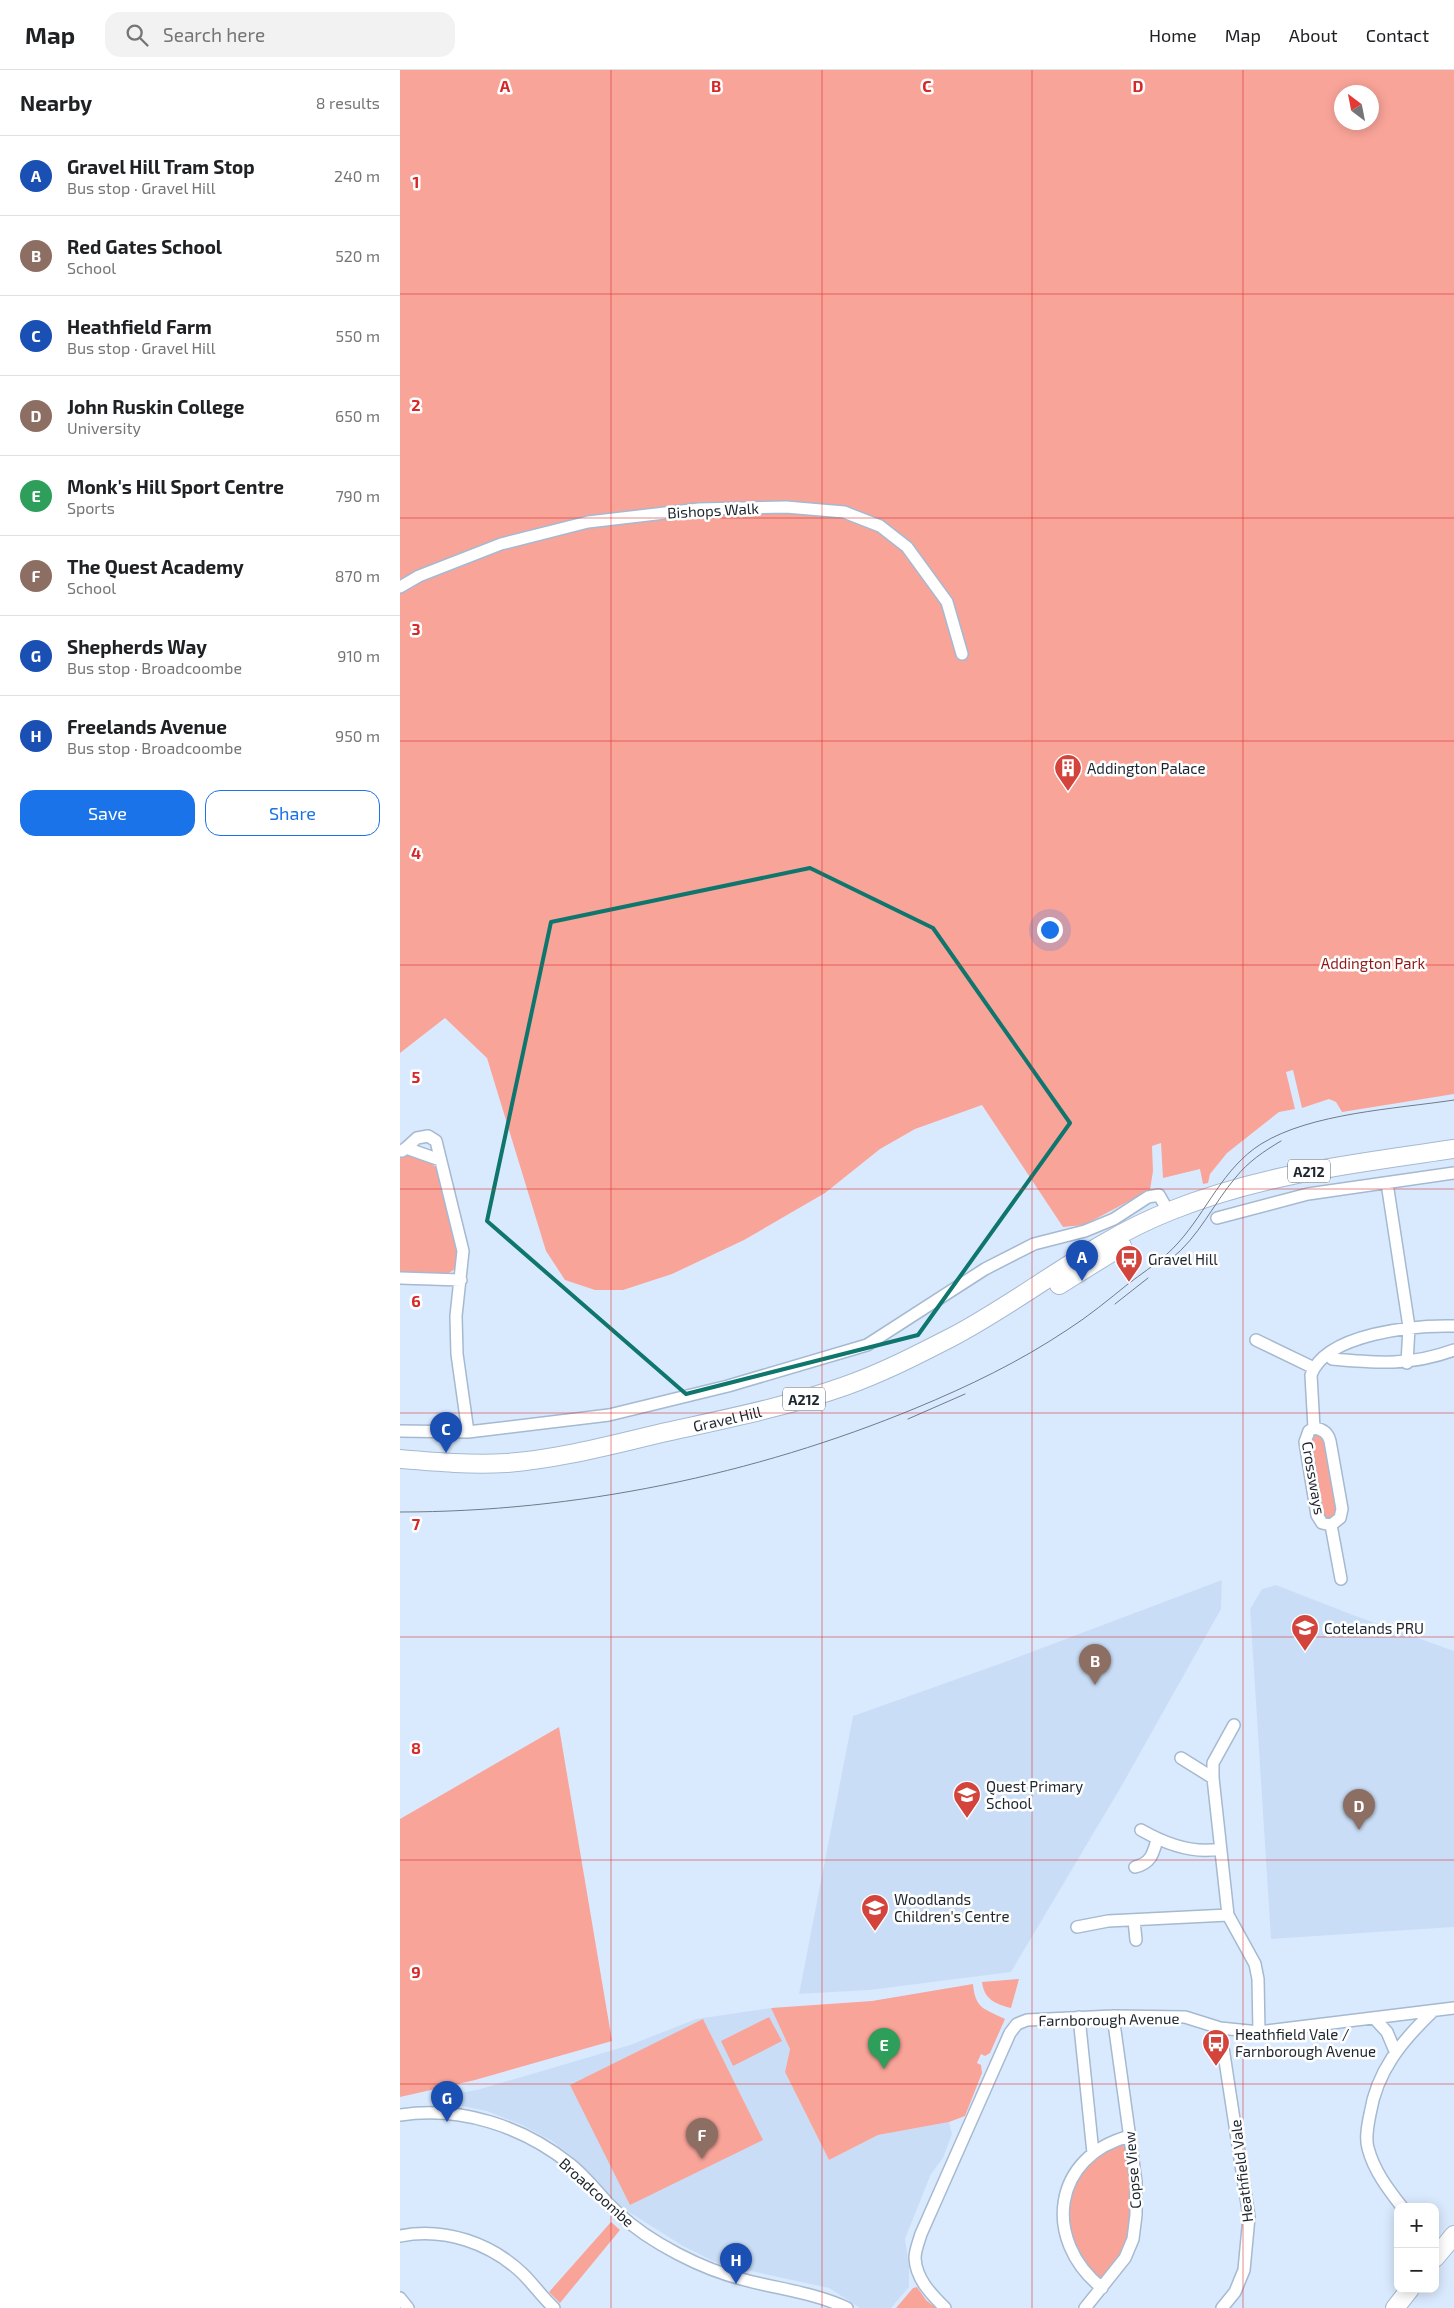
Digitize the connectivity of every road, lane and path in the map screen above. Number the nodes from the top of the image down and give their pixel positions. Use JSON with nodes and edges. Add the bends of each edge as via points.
{"nodes":[{"id":1,"x":400,"y":587,"type":"edge"},
{"id":2,"x":962,"y":654,"type":"dead end"},
{"id":3,"x":1454,"y":1149,"type":"edge"},
{"id":4,"x":403,"y":1150,"type":"edge"},
{"id":5,"x":440,"y":1160,"type":"junction"},
{"id":6,"x":1454,"y":1161,"type":"edge"},
{"id":7,"x":1454,"y":1173,"type":"edge"},
{"id":8,"x":1387,"y":1182,"type":"junction"},
{"id":9,"x":1254,"y":1201,"type":"junction"},
{"id":10,"x":1165,"y":1204,"type":"junction"},
{"id":11,"x":1217,"y":1218,"type":"dead end"},
{"id":12,"x":400,"y":1278,"type":"edge"},
{"id":13,"x":461,"y":1280,"type":"junction"},
{"id":14,"x":1454,"y":1326,"type":"edge"},
{"id":15,"x":1409,"y":1327,"type":"junction"},
{"id":16,"x":1256,"y":1340,"type":"dead end"},
{"id":17,"x":1454,"y":1350,"type":"edge"},
{"id":18,"x":1329,"y":1354,"type":"junction"},
{"id":19,"x":1407,"y":1362,"type":"junction"},
{"id":20,"x":1314,"y":1368,"type":"junction"},
{"id":21,"x":1314,"y":1428,"type":"junction"},
{"id":22,"x":400,"y":1431,"type":"edge"},
{"id":23,"x":468,"y":1432,"type":"junction"},
{"id":24,"x":400,"y":1459,"type":"edge"},
{"id":25,"x":400,"y":1471,"type":"edge"},
{"id":26,"x":1331,"y":1525,"type":"junction"},
{"id":27,"x":1341,"y":1579,"type":"dead end"},
{"id":28,"x":1234,"y":1725,"type":"dead end"},
{"id":29,"x":1222,"y":1744,"type":"junction"},
{"id":30,"x":1233,"y":1751,"type":"dead end"},
{"id":31,"x":1180,"y":1758,"type":"dead end"},
{"id":32,"x":1213,"y":1778,"type":"junction"},
{"id":33,"x":1141,"y":1830,"type":"dead end"},
{"id":34,"x":1157,"y":1840,"type":"junction"},
{"id":35,"x":1219,"y":1850,"type":"junction"},
{"id":36,"x":1135,"y":1868,"type":"dead end"},
{"id":37,"x":1228,"y":1915,"type":"junction"},
{"id":38,"x":1134,"y":1920,"type":"junction"},
{"id":39,"x":1077,"y":1927,"type":"dead end"},
{"id":40,"x":1136,"y":1940,"type":"dead end"},
{"id":41,"x":1454,"y":2008,"type":"edge"},
{"id":42,"x":1432,"y":2012,"type":"junction"},
{"id":43,"x":1113,"y":2016,"type":"junction"},
{"id":44,"x":1079,"y":2017,"type":"junction"},
{"id":45,"x":1375,"y":2019,"type":"junction"},
{"id":46,"x":1220,"y":2028,"type":"junction"},
{"id":47,"x":1259,"y":2032,"type":"junction"},
{"id":48,"x":1395,"y":2051,"type":"junction"},
{"id":49,"x":400,"y":2115,"type":"edge"},
{"id":50,"x":1130,"y":2136,"type":"junction"},
{"id":51,"x":1093,"y":2153,"type":"junction"},
{"id":52,"x":1399,"y":2203,"type":"edge"},
{"id":53,"x":400,"y":2236,"type":"edge"},
{"id":54,"x":1102,"y":2288,"type":"junction"},
{"id":55,"x":1407,"y":2293,"type":"edge"},
{"id":56,"x":400,"y":2298,"type":"edge"},
{"id":57,"x":408,"y":2308,"type":"edge"},
{"id":58,"x":554,"y":2308,"type":"edge"},
{"id":59,"x":847,"y":2308,"type":"edge"},
{"id":60,"x":945,"y":2308,"type":"edge"},
{"id":61,"x":1085,"y":2308,"type":"edge"},
{"id":62,"x":1222,"y":2308,"type":"edge"},
{"id":63,"x":1394,"y":2308,"type":"edge"}],
"edges":[{"from":1,"to":2,"type":"street","name":"Bishops Walk","via":[[419,576],[501,544],[588,522],[699,509],[786,507],[844,512],[880,526],[907,547],[946,602]]},
{"from":3,"to":10,"type":"main road","name":"Gravel Hill","number":"A212","via":[[1304,1172]]},
{"from":4,"to":5,"type":"street"},
{"from":4,"to":5,"type":"street","via":[[417,1138],[428,1136],[436,1141]]},
{"from":5,"to":13,"type":"street","via":[[463,1251]]},
{"from":6,"to":9,"type":"main road","name":"Gravel Hill","number":"A212","via":[[1308,1182]]},
{"from":7,"to":8,"type":"street","name":"Gravel Hill"},
{"from":8,"to":9,"type":"street","name":"Gravel Hill"},
{"from":8,"to":15,"type":"street"},
{"from":9,"to":11,"type":"street","name":"Gravel Hill"},
{"from":9,"to":25,"type":"main road","name":"Gravel Hill","number":"A212","via":[[1203,1210],[1130,1242],[976,1337],[895,1378],[833,1402],[770,1420],[550,1468],[500,1475]]},
{"from":10,"to":23,"type":"street","name":"Gravel Hill","via":[[1159,1195],[1148,1197],[1114,1219],[1084,1231],[1034,1244],[985,1269],[868,1345],[728,1386],[609,1415]]},
{"from":10,"to":24,"type":"main road","name":"Gravel Hill","number":"A212","via":[[954,1336],[874,1375],[818,1395],[547,1458],[478,1464]]},
{"from":12,"to":13,"type":"street"},
{"from":13,"to":23,"type":"street","via":[[456,1316],[457,1354]]},
{"from":14,"to":15,"type":"street"},
{"from":15,"to":18,"type":"street","via":[[1350,1342]]},
{"from":15,"to":19,"type":"street"},
{"from":16,"to":20,"type":"street"},
{"from":17,"to":19,"type":"street"},
{"from":18,"to":19,"type":"street","via":[[1332,1359]]},
{"from":18,"to":20,"type":"street"},
{"from":20,"to":21,"type":"street","name":"Crossways","via":[[1311,1376]]},
{"from":21,"to":26,"type":"street","name":"Crossways","via":[[1308,1431],[1305,1442],[1314,1497],[1318,1518]]},
{"from":21,"to":26,"type":"street","name":"Crossways","via":[[1329,1437],[1334,1460],[1342,1509],[1340,1518]]},
{"from":22,"to":23,"type":"street","name":"Gravel Hill"},
{"from":26,"to":27,"type":"street","name":"Crossways"},
{"from":28,"to":29,"type":"street"},
{"from":29,"to":30,"type":"street"},
{"from":29,"to":32,"type":"street","via":[[1213,1763]]},
{"from":31,"to":32,"type":"street"},
{"from":32,"to":35,"type":"street"},
{"from":33,"to":34,"type":"street"},
{"from":34,"to":35,"type":"street","via":[[1206,1852]]},
{"from":34,"to":36,"type":"street","via":[[1146,1865]]},
{"from":35,"to":37,"type":"street"},
{"from":37,"to":38,"type":"street"},
{"from":37,"to":47,"type":"street","via":[[1255,1964]]},
{"from":38,"to":39,"type":"street"},
{"from":38,"to":40,"type":"street"},
{"from":41,"to":42,"type":"street","name":"Farnborough Avenue"},
{"from":42,"to":45,"type":"street","name":"Farnborough Avenue"},
{"from":42,"to":48,"type":"street"},
{"from":43,"to":44,"type":"street","name":"Farnborough Avenue"},
{"from":43,"to":46,"type":"street","name":"Farnborough Avenue","via":[[1185,2017]]},
{"from":43,"to":50,"type":"street","name":"Copse View"},
{"from":44,"to":51,"type":"street"},
{"from":44,"to":60,"type":"street","name":"Farnborough Avenue","via":[[1027,2020],[1017,2024],[1010,2033],[921,2234],[915,2257],[928,2291]]},
{"from":45,"to":47,"type":"street","name":"Farnborough Avenue"},
{"from":45,"to":48,"type":"street"},
{"from":46,"to":47,"type":"street","name":"Farnborough Avenue"},
{"from":46,"to":62,"type":"street","name":"Heathfield Vale","via":[[1249,2216],[1244,2270],[1235,2292]]},
{"from":48,"to":52,"type":"street","via":[[1372,2100],[1367,2146],[1374,2167]]},
{"from":49,"to":59,"type":"street","name":"Broadcoombe","via":[[422,2111],[487,2119],[549,2149],[571,2165],[618,2213],[677,2253],[716,2272],[828,2299]]},
{"from":50,"to":51,"type":"street"},
{"from":50,"to":54,"type":"street","name":"Copse View","via":[[1136,2182],[1133,2239],[1125,2258]]},
{"from":51,"to":54,"type":"street","via":[[1081,2163],[1072,2179],[1063,2209],[1067,2244],[1077,2263]]},
{"from":53,"to":58,"type":"street","via":[[430,2233],[472,2241],[508,2262]]},
{"from":54,"to":61,"type":"street","name":"Copse View"},
{"from":55,"to":63,"type":"main road"},
{"from":56,"to":57,"type":"street"}]}
